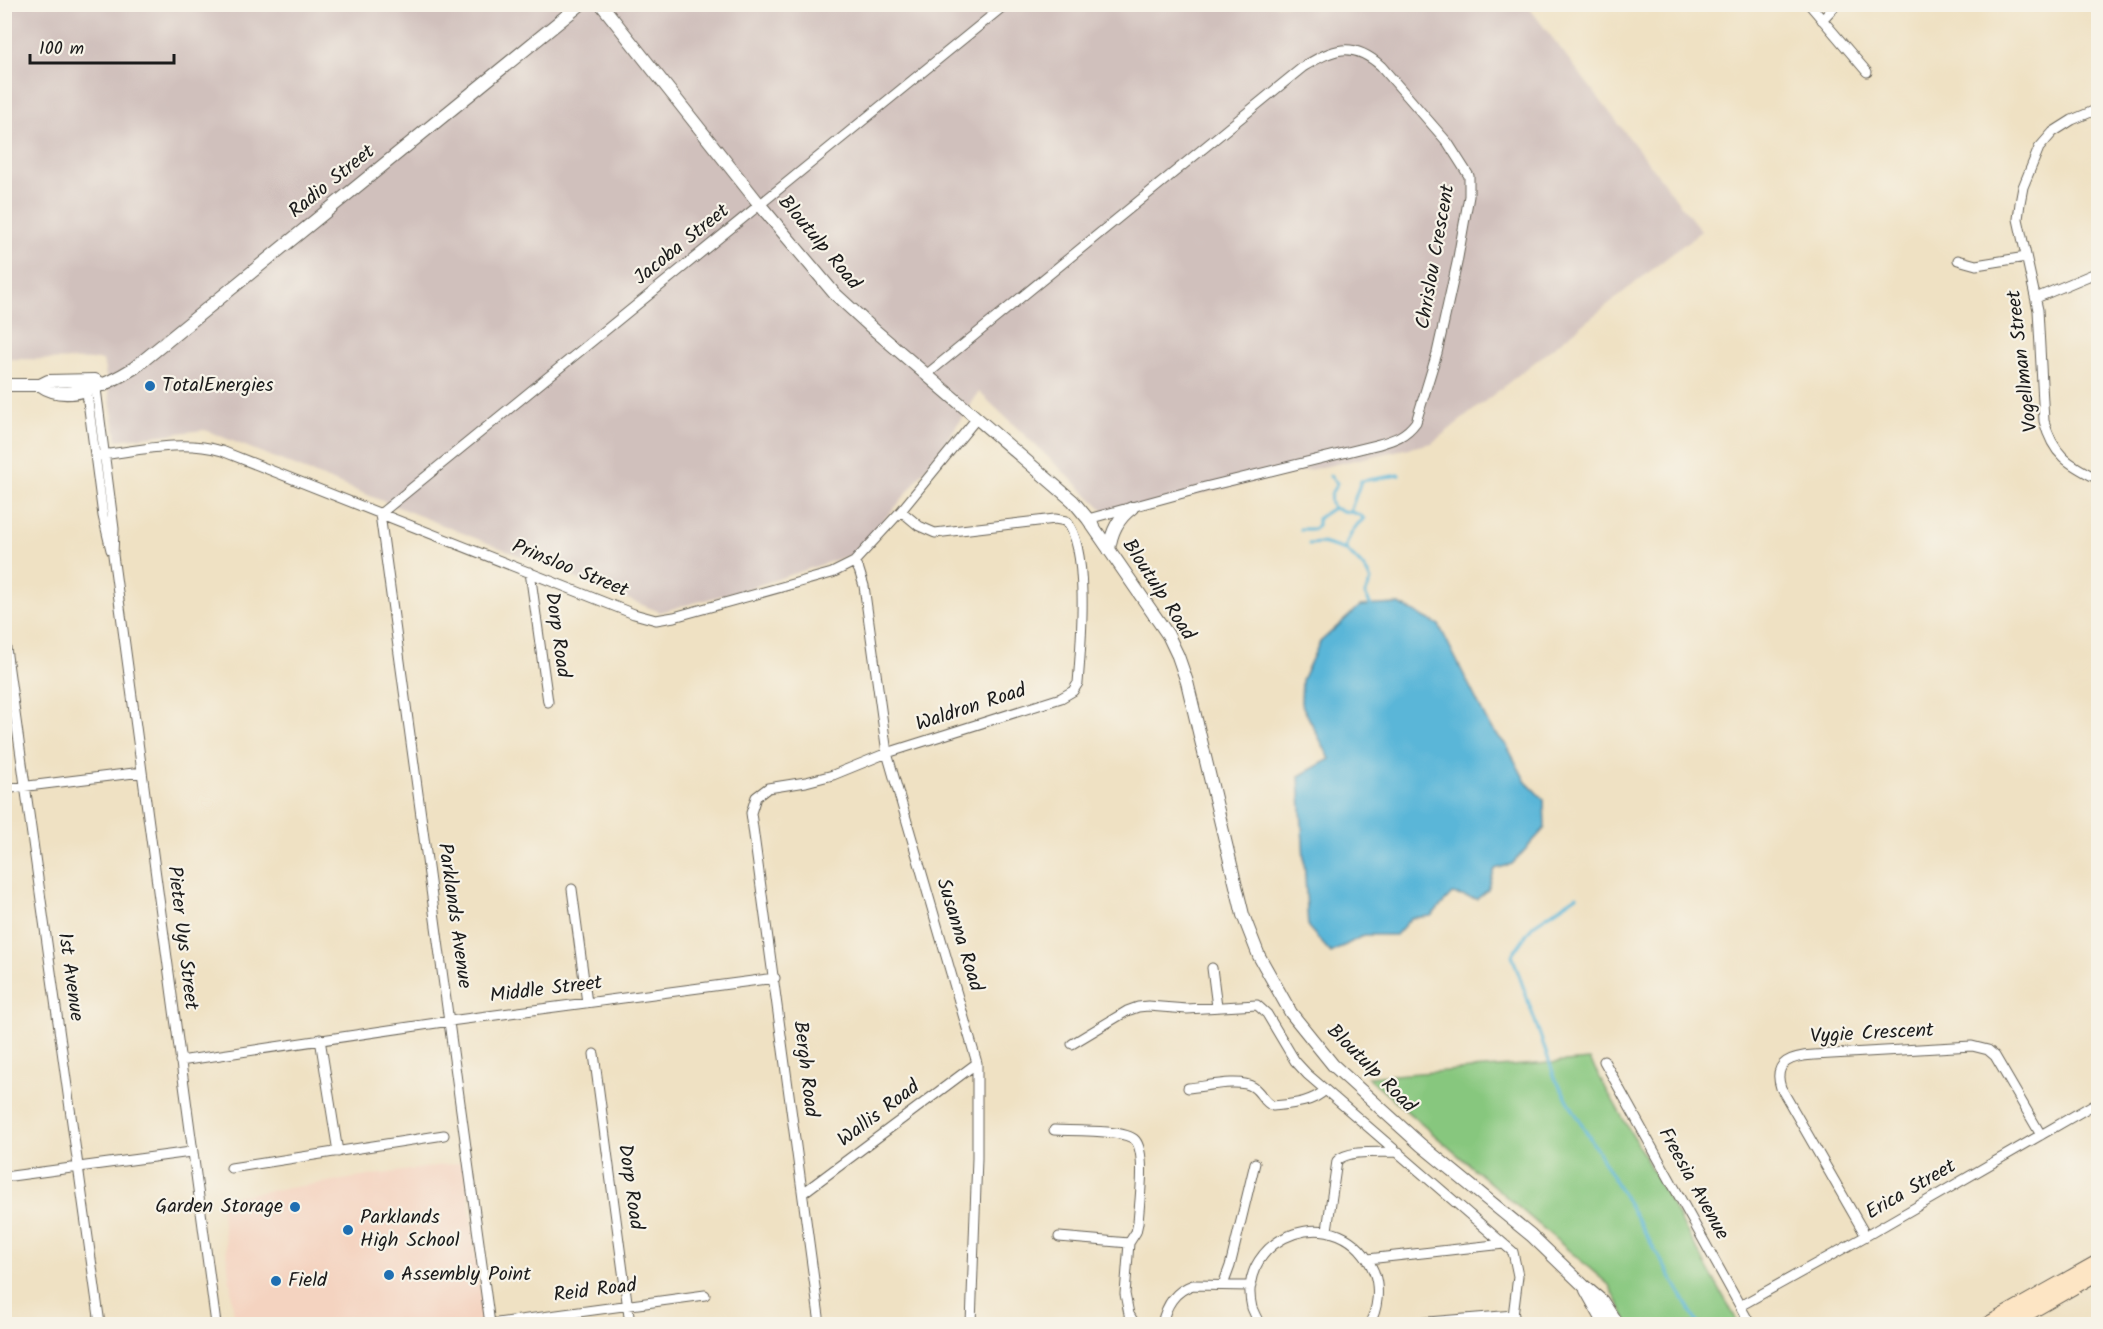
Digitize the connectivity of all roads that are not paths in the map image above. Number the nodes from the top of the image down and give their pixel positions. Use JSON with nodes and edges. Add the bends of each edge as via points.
{"nodes":[{"id":1,"x":581,"y":4,"type":"edge"},
{"id":2,"x":601,"y":4,"type":"edge"},
{"id":3,"x":1006,"y":4,"type":"edge"},
{"id":4,"x":1809,"y":4,"type":"edge"},
{"id":5,"x":1837,"y":4,"type":"edge"},
{"id":6,"x":1822,"y":20,"type":"junction"},
{"id":7,"x":1867,"y":72,"type":"dead end"},
{"id":8,"x":2098,"y":109,"type":"edge"},
{"id":9,"x":760,"y":205,"type":"junction"},
{"id":10,"x":2026,"y":257,"type":"junction"},
{"id":11,"x":1958,"y":260,"type":"dead end"},
{"id":12,"x":2098,"y":272,"type":"edge"},
{"id":13,"x":2036,"y":298,"type":"junction"},
{"id":14,"x":926,"y":375,"type":"junction"},
{"id":15,"x":4,"y":385,"type":"edge"},
{"id":16,"x":93,"y":385,"type":"junction"},
{"id":17,"x":977,"y":418,"type":"junction"},
{"id":18,"x":100,"y":455,"type":"junction"},
{"id":19,"x":2098,"y":479,"type":"edge"},
{"id":20,"x":1132,"y":508,"type":"junction"},
{"id":21,"x":901,"y":511,"type":"junction"},
{"id":22,"x":380,"y":514,"type":"junction"},
{"id":23,"x":1088,"y":519,"type":"junction"},
{"id":24,"x":1109,"y":550,"type":"junction"},
{"id":25,"x":854,"y":562,"type":"junction"},
{"id":26,"x":530,"y":572,"type":"junction"},
{"id":27,"x":4,"y":634,"type":"edge"},
{"id":28,"x":548,"y":702,"type":"dead end"},
{"id":29,"x":887,"y":753,"type":"junction"},
{"id":30,"x":142,"y":772,"type":"junction"},
{"id":31,"x":25,"y":786,"type":"junction"},
{"id":32,"x":4,"y":789,"type":"edge"},
{"id":33,"x":752,"y":819,"type":"joint"},
{"id":34,"x":572,"y":889,"type":"dead end"},
{"id":35,"x":1212,"y":968,"type":"dead end"},
{"id":36,"x":774,"y":978,"type":"junction"},
{"id":37,"x":587,"y":1003,"type":"junction"},
{"id":38,"x":1217,"y":1006,"type":"junction"},
{"id":39,"x":450,"y":1021,"type":"junction"},
{"id":40,"x":320,"y":1040,"type":"junction"},
{"id":41,"x":1072,"y":1044,"type":"dead end"},
{"id":42,"x":594,"y":1054,"type":"dead end"},
{"id":43,"x":180,"y":1061,"type":"junction"},
{"id":44,"x":1604,"y":1061,"type":"dead end"},
{"id":45,"x":977,"y":1063,"type":"junction"},
{"id":46,"x":1188,"y":1088,"type":"dead end"},
{"id":47,"x":1325,"y":1090,"type":"junction"},
{"id":48,"x":2098,"y":1102,"type":"edge"},
{"id":49,"x":1054,"y":1130,"type":"dead end"},
{"id":50,"x":444,"y":1135,"type":"dead end"},
{"id":51,"x":2041,"y":1135,"type":"junction"},
{"id":52,"x":191,"y":1152,"type":"junction"},
{"id":53,"x":338,"y":1152,"type":"junction"},
{"id":54,"x":1399,"y":1152,"type":"junction"},
{"id":55,"x":1255,"y":1163,"type":"dead end"},
{"id":56,"x":79,"y":1168,"type":"junction"},
{"id":57,"x":231,"y":1168,"type":"dead end"},
{"id":58,"x":4,"y":1177,"type":"edge"},
{"id":59,"x":803,"y":1193,"type":"junction"},
{"id":60,"x":1485,"y":1227,"type":"junction"},
{"id":61,"x":1327,"y":1230,"type":"junction"},
{"id":62,"x":1866,"y":1236,"type":"junction"},
{"id":63,"x":1059,"y":1237,"type":"dead end"},
{"id":64,"x":1129,"y":1243,"type":"junction"},
{"id":65,"x":1504,"y":1244,"type":"junction"},
{"id":66,"x":1479,"y":1247,"type":"junction"},
{"id":67,"x":1368,"y":1258,"type":"junction"},
{"id":68,"x":2098,"y":1262,"type":"edge"},
{"id":69,"x":2098,"y":1273,"type":"edge"},
{"id":70,"x":1223,"y":1285,"type":"junction"},
{"id":71,"x":1251,"y":1286,"type":"junction"},
{"id":72,"x":1584,"y":1286,"type":"junction"},
{"id":73,"x":705,"y":1295,"type":"dead end"},
{"id":74,"x":628,"y":1305,"type":"junction"},
{"id":75,"x":1740,"y":1306,"type":"junction"},
{"id":76,"x":1513,"y":1320,"type":"edge"},
{"id":77,"x":100,"y":1324,"type":"edge"},
{"id":78,"x":216,"y":1324,"type":"edge"},
{"id":79,"x":490,"y":1324,"type":"edge"},
{"id":80,"x":630,"y":1324,"type":"edge"},
{"id":81,"x":820,"y":1324,"type":"edge"},
{"id":82,"x":971,"y":1324,"type":"edge"},
{"id":83,"x":1135,"y":1324,"type":"edge"},
{"id":84,"x":1162,"y":1324,"type":"edge"},
{"id":85,"x":1260,"y":1324,"type":"edge"},
{"id":86,"x":1369,"y":1324,"type":"edge"},
{"id":87,"x":1403,"y":1324,"type":"edge"},
{"id":88,"x":1605,"y":1324,"type":"edge"},
{"id":89,"x":1617,"y":1324,"type":"edge"},
{"id":90,"x":1750,"y":1324,"type":"edge"},
{"id":91,"x":1988,"y":1324,"type":"edge"},
{"id":92,"x":2009,"y":1324,"type":"edge"}],
"edges":[{"from":1,"to":16,"type":"street","name":"Radio Street","via":[[150,356],[128,372]]},
{"from":2,"to":9,"type":"street","name":"Bloutulp Road"},
{"from":3,"to":9,"type":"street","name":"Jacoba Street"},
{"from":4,"to":6,"type":"street"},
{"from":5,"to":6,"type":"street"},
{"from":6,"to":7,"type":"street"},
{"from":8,"to":10,"type":"street","name":"Vogellman Street","via":[[2053,132],[2038,148],[2020,204]]},
{"from":9,"to":14,"type":"street","name":"Bloutulp Road","via":[[834,293]]},
{"from":9,"to":22,"type":"street","name":"Jacoba Street"},
{"from":10,"to":11,"type":"street","via":[[1976,265]]},
{"from":10,"to":13,"type":"street","name":"Vogellman Street"},
{"from":12,"to":13,"type":"street"},
{"from":13,"to":19,"type":"street","name":"Vogellman Street","via":[[2047,432],[2065,460]]},
{"from":14,"to":17,"type":"street","name":"Bloutulp Road"},
{"from":14,"to":20,"type":"street","name":"Chrislou Crescent","via":[[1303,67],[1342,49],[1368,55],[1448,143],[1469,176],[1457,263],[1437,353],[1416,422],[1398,438]]},
{"from":15,"to":16,"type":"street","via":[[40,385],[48,381]]},
{"from":16,"to":18,"type":"street","name":"Pieter Uys Street"},
{"from":17,"to":21,"type":"street","name":"Prinsloo Street"},
{"from":17,"to":23,"type":"street","name":"Bloutulp Road","via":[[1064,493]]},
{"from":18,"to":22,"type":"street","name":"Prinsloo Street","via":[[182,445],[207,447]]},
{"from":18,"to":30,"type":"street","name":"Pieter Uys Street","via":[[114,530],[113,555]]},
{"from":20,"to":23,"type":"street","name":"Chrislou Crescent"},
{"from":20,"to":24,"type":"street","via":[[1117,523]]},
{"from":21,"to":25,"type":"street","name":"Prinsloo Street"},
{"from":21,"to":29,"type":"street","name":"Waldron Road","via":[[935,533],[1060,519],[1070,525],[1076,539],[1082,600],[1078,676],[1073,691],[1061,698]]},
{"from":22,"to":26,"type":"street","name":"Prinsloo Street"},
{"from":22,"to":39,"type":"street","name":"Parklands Avenue"},
{"from":23,"to":24,"type":"street","name":"Bloutulp Road"},
{"from":24,"to":72,"type":"street","name":"Bloutulp Road","via":[[1163,626],[1178,656],[1243,915],[1259,956],[1286,1006],[1333,1065],[1421,1145],[1531,1235]]},
{"from":25,"to":26,"type":"street","name":"Prinsloo Street","via":[[832,573],[656,620]]},
{"from":25,"to":29,"type":"street","name":"Susanna Road","via":[[864,586]]},
{"from":26,"to":28,"type":"street","name":"Dorp Road"},
{"from":27,"to":31,"type":"street","name":"1st Avenue"},
{"from":29,"to":33,"type":"street","name":"Waldron Road","via":[[817,779],[768,788],[753,802]]},
{"from":29,"to":45,"type":"street","name":"Susanna Road"},
{"from":30,"to":31,"type":"street"},
{"from":30,"to":43,"type":"street","name":"Pieter Uys Street"},
{"from":31,"to":32,"type":"street"},
{"from":31,"to":56,"type":"street","name":"1st Avenue"},
{"from":33,"to":36,"type":"street","name":"Bergh Road"},
{"from":34,"to":37,"type":"street"},
{"from":35,"to":38,"type":"street"},
{"from":36,"to":37,"type":"street","name":"Middle Street"},
{"from":36,"to":59,"type":"street","name":"Bergh Road"},
{"from":37,"to":39,"type":"street","name":"Middle Street"},
{"from":38,"to":41,"type":"street","via":[[1138,1007]]},
{"from":38,"to":47,"type":"street","via":[[1253,1004],[1262,1008],[1295,1061]]},
{"from":39,"to":40,"type":"street","name":"Middle Street"},
{"from":39,"to":79,"type":"street","name":"Parklands Avenue"},
{"from":40,"to":43,"type":"street","name":"Middle Street"},
{"from":40,"to":53,"type":"street"},
{"from":42,"to":74,"type":"street","name":"Dorp Road"},
{"from":43,"to":52,"type":"street","name":"Pieter Uys Street"},
{"from":44,"to":75,"type":"street","name":"Freesia Avenue"},
{"from":45,"to":59,"type":"street","name":"Wallis Road"},
{"from":45,"to":82,"type":"street","name":"Susanna Road"},
{"from":46,"to":47,"type":"street","via":[[1246,1083],[1273,1106],[1310,1101]]},
{"from":47,"to":54,"type":"street"},
{"from":48,"to":51,"type":"street","name":"Erica Street"},
{"from":49,"to":64,"type":"street","via":[[1120,1133],[1135,1139],[1141,1158],[1138,1223]]},
{"from":50,"to":53,"type":"street"},
{"from":51,"to":62,"type":"street","name":"Erica Street"},
{"from":51,"to":62,"type":"street","name":"Vygie Crescent","via":[[1995,1056],[1980,1047],[1814,1054],[1788,1060],[1780,1070],[1781,1088]]},
{"from":52,"to":56,"type":"street"},
{"from":52,"to":78,"type":"street","name":"Pieter Uys Street"},
{"from":53,"to":57,"type":"street"},
{"from":54,"to":60,"type":"street"},
{"from":54,"to":61,"type":"street","via":[[1351,1153],[1339,1158]]},
{"from":55,"to":70,"type":"street"},
{"from":56,"to":58,"type":"street"},
{"from":56,"to":77,"type":"street","name":"1st Avenue"},
{"from":59,"to":81,"type":"street","name":"Bergh Road"},
{"from":60,"to":65,"type":"street"},
{"from":60,"to":66,"type":"street"},
{"from":61,"to":67,"type":"street","via":[[1358,1246]]},
{"from":61,"to":71,"type":"street","via":[[1306,1230],[1286,1236],[1269,1248],[1257,1265]]},
{"from":62,"to":75,"type":"street","name":"Erica Street"},
{"from":63,"to":64,"type":"street"},
{"from":64,"to":83,"type":"street","via":[[1125,1294]]},
{"from":65,"to":66,"type":"street"},
{"from":65,"to":76,"type":"street","via":[[1513,1252],[1518,1276]]},
{"from":66,"to":67,"type":"street"},
{"from":67,"to":86,"type":"street","via":[[1377,1279],[1377,1301]]},
{"from":68,"to":91,"type":"main road"},
{"from":69,"to":92,"type":"main road"},
{"from":70,"to":71,"type":"street"},
{"from":70,"to":84,"type":"street","via":[[1184,1287],[1168,1304]]},
{"from":71,"to":85,"type":"street","via":[[1252,1307]]},
{"from":72,"to":88,"type":"street","name":"Bloutulp Road"},
{"from":72,"to":89,"type":"street","name":"Bloutulp Road","via":[[1602,1301]]},
{"from":73,"to":74,"type":"street","name":"Reid Road"},
{"from":74,"to":79,"type":"street","name":"Reid Road"},
{"from":74,"to":80,"type":"street","name":"Dorp Road"},
{"from":75,"to":90,"type":"street","name":"Freesia Avenue"},
{"from":76,"to":87,"type":"street"}]}
